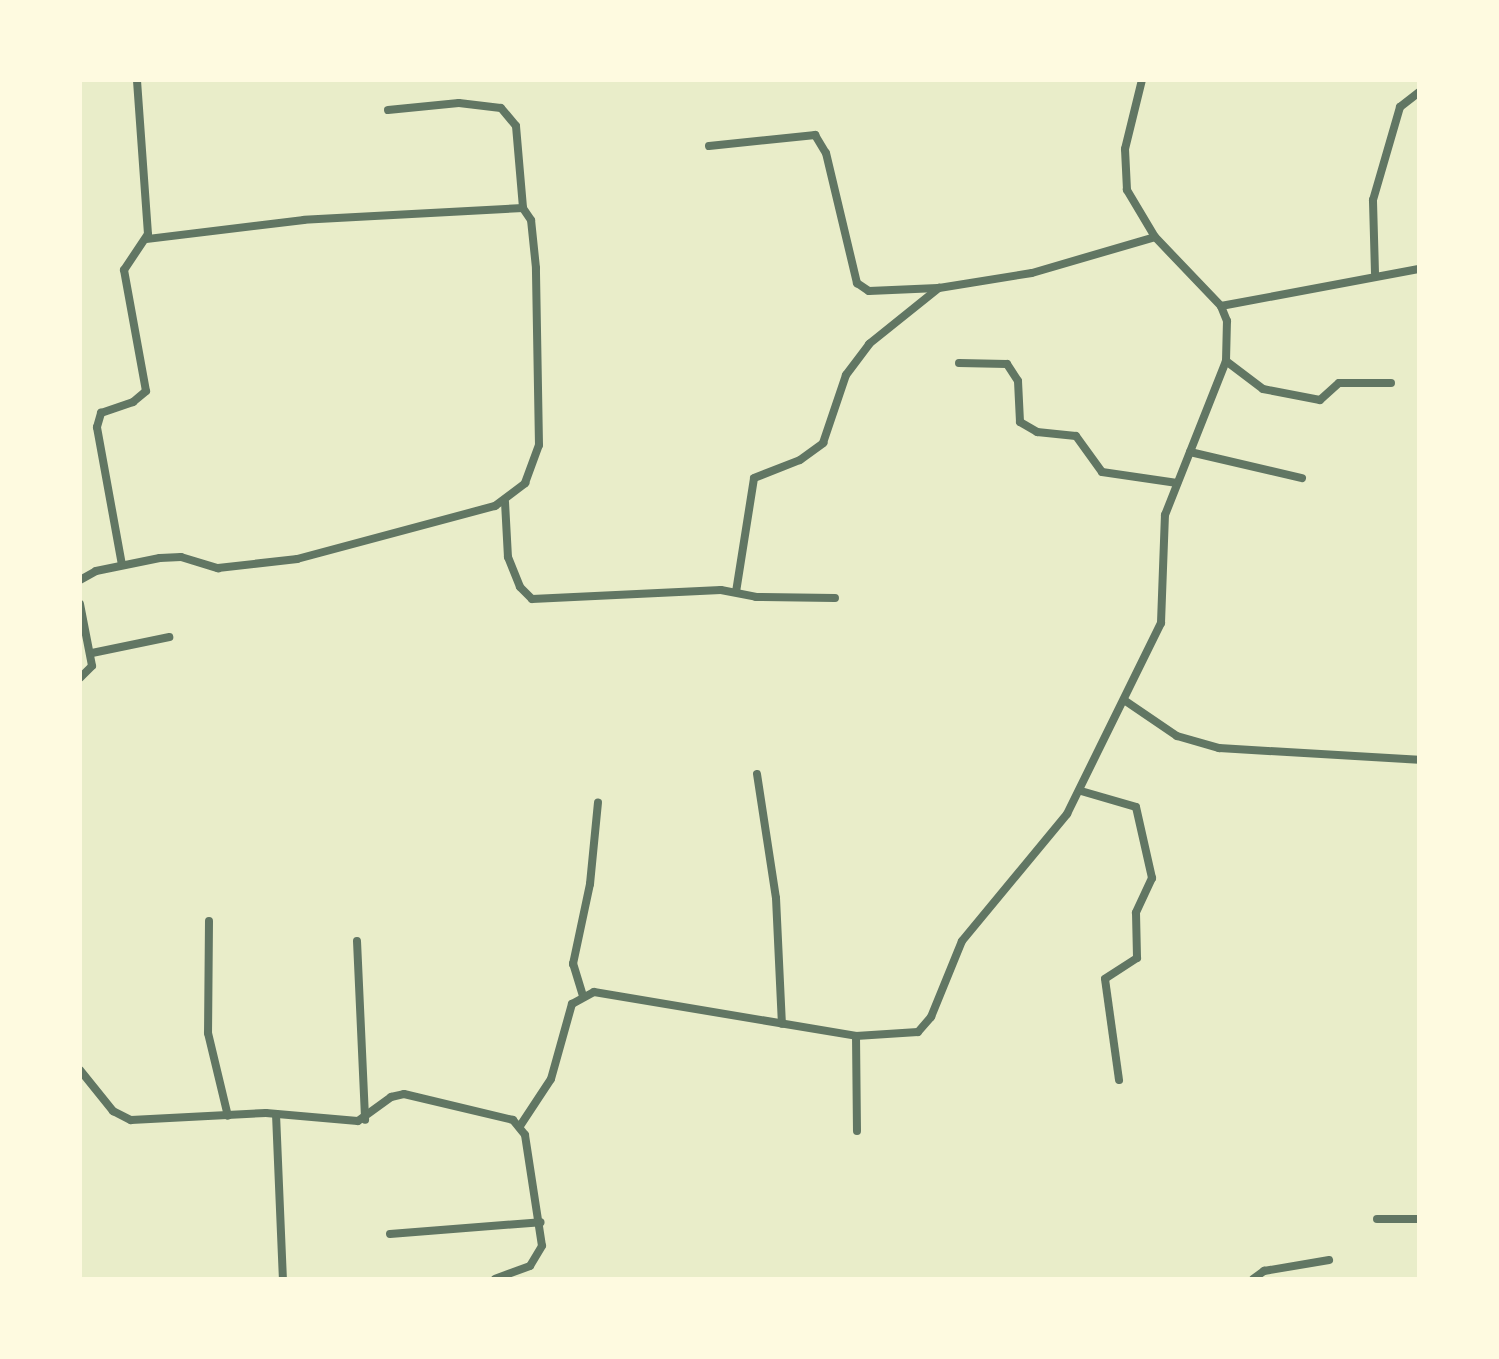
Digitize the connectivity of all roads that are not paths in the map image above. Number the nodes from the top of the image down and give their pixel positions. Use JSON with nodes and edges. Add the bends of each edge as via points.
{"nodes":[{"id":1,"x":137,"y":80,"type":"edge"},
{"id":2,"x":1142,"y":80,"type":"edge"},
{"id":3,"x":1419,"y":92,"type":"edge"},
{"id":4,"x":388,"y":110,"type":"dead end"},
{"id":5,"x":709,"y":146,"type":"dead end"},
{"id":6,"x":523,"y":208,"type":"junction"},
{"id":7,"x":1155,"y":237,"type":"junction"},
{"id":8,"x":146,"y":239,"type":"junction"},
{"id":9,"x":1419,"y":269,"type":"edge"},
{"id":10,"x":1375,"y":273,"type":"junction"},
{"id":11,"x":939,"y":288,"type":"junction"},
{"id":12,"x":1221,"y":306,"type":"junction"},
{"id":13,"x":1226,"y":361,"type":"junction"},
{"id":14,"x":959,"y":363,"type":"dead end"},
{"id":15,"x":1391,"y":383,"type":"dead end"},
{"id":16,"x":1190,"y":452,"type":"junction"},
{"id":17,"x":1302,"y":478,"type":"dead end"},
{"id":18,"x":1177,"y":483,"type":"junction"},
{"id":19,"x":505,"y":502,"type":"junction"},
{"id":20,"x":122,"y":565,"type":"junction"},
{"id":21,"x":80,"y":580,"type":"edge"},
{"id":22,"x":736,"y":592,"type":"junction"},
{"id":23,"x":835,"y":598,"type":"dead end"},
{"id":24,"x":80,"y":604,"type":"edge"},
{"id":25,"x":169,"y":637,"type":"dead end"},
{"id":26,"x":92,"y":653,"type":"junction"},
{"id":27,"x":80,"y":678,"type":"edge"},
{"id":28,"x":1124,"y":700,"type":"junction"},
{"id":29,"x":1419,"y":760,"type":"edge"},
{"id":30,"x":757,"y":774,"type":"dead end"},
{"id":31,"x":1081,"y":791,"type":"junction"},
{"id":32,"x":598,"y":802,"type":"dead end"},
{"id":33,"x":209,"y":921,"type":"dead end"},
{"id":34,"x":357,"y":941,"type":"dead end"},
{"id":35,"x":583,"y":996,"type":"junction"},
{"id":36,"x":782,"y":1024,"type":"junction"},
{"id":37,"x":856,"y":1036,"type":"junction"},
{"id":38,"x":80,"y":1070,"type":"edge"},
{"id":39,"x":1119,"y":1080,"type":"dead end"},
{"id":40,"x":276,"y":1114,"type":"junction"},
{"id":41,"x":228,"y":1116,"type":"junction"},
{"id":42,"x":365,"y":1120,"type":"junction"},
{"id":43,"x":520,"y":1126,"type":"junction"},
{"id":44,"x":857,"y":1131,"type":"dead end"},
{"id":45,"x":1377,"y":1219,"type":"dead end"},
{"id":46,"x":1419,"y":1219,"type":"edge"},
{"id":47,"x":541,"y":1222,"type":"junction"},
{"id":48,"x":390,"y":1234,"type":"dead end"},
{"id":49,"x":1329,"y":1260,"type":"dead end"},
{"id":50,"x":283,"y":1279,"type":"edge"},
{"id":51,"x":495,"y":1279,"type":"edge"},
{"id":52,"x":1253,"y":1279,"type":"edge"}],
"edges":[{"from":1,"to":8,"type":"street"},
{"from":2,"to":7,"type":"street","via":[[1124,167],[1133,206]]},
{"from":3,"to":10,"type":"street","via":[[1400,107],[1373,200]]},
{"from":4,"to":6,"type":"street","via":[[459,103],[501,108],[516,126]]},
{"from":5,"to":11,"type":"street","via":[[815,135],[826,153],[857,283],[869,291]]},
{"from":6,"to":8,"type":"street","via":[[289,221]]},
{"from":6,"to":19,"type":"street","via":[[531,220],[536,268],[539,445],[525,483]]},
{"from":7,"to":11,"type":"street","via":[[1032,273]]},
{"from":7,"to":12,"type":"street"},
{"from":8,"to":20,"type":"street","via":[[124,270],[146,391],[133,402],[101,413],[97,427]]},
{"from":9,"to":10,"type":"street"},
{"from":10,"to":12,"type":"street"},
{"from":11,"to":22,"type":"street","via":[[856,358],[823,443],[800,460],[754,478]]},
{"from":12,"to":13,"type":"street","via":[[1227,321]]},
{"from":13,"to":15,"type":"street","via":[[1263,389],[1320,400],[1339,383]]},
{"from":13,"to":16,"type":"street"},
{"from":14,"to":18,"type":"street","via":[[1007,364],[1018,381],[1020,422],[1037,432],[1076,436],[1102,472]]},
{"from":16,"to":17,"type":"street"},
{"from":16,"to":18,"type":"street"},
{"from":18,"to":28,"type":"street","via":[[1162,527],[1161,623]]},
{"from":19,"to":20,"type":"street","via":[[297,559],[218,568],[181,557]]},
{"from":19,"to":22,"type":"street","via":[[508,557],[520,587],[532,599]]},
{"from":20,"to":21,"type":"street"},
{"from":22,"to":23,"type":"street"},
{"from":24,"to":26,"type":"street"},
{"from":25,"to":26,"type":"street"},
{"from":26,"to":27,"type":"street","via":[[90,673]]},
{"from":28,"to":29,"type":"street","via":[[1177,736],[1219,748]]},
{"from":28,"to":31,"type":"street"},
{"from":30,"to":36,"type":"street","via":[[776,898]]},
{"from":31,"to":37,"type":"street","via":[[1048,842],[954,954],[926,1025],[910,1036]]},
{"from":31,"to":39,"type":"street","via":[[1136,807],[1152,878],[1136,913],[1137,958],[1105,979]]},
{"from":32,"to":35,"type":"street","via":[[590,884],[573,964]]},
{"from":33,"to":41,"type":"street","via":[[208,1033]]},
{"from":34,"to":42,"type":"street"},
{"from":35,"to":36,"type":"street","via":[[608,991]]},
{"from":35,"to":43,"type":"street","via":[[567,1013],[551,1079]]},
{"from":36,"to":37,"type":"street"},
{"from":37,"to":44,"type":"street"},
{"from":38,"to":41,"type":"street","via":[[122,1118]]},
{"from":40,"to":41,"type":"street"},
{"from":40,"to":42,"type":"street"},
{"from":40,"to":50,"type":"street"},
{"from":42,"to":43,"type":"street","via":[[391,1097],[404,1094]]},
{"from":43,"to":47,"type":"street"},
{"from":45,"to":46,"type":"street"},
{"from":47,"to":48,"type":"street"},
{"from":47,"to":51,"type":"street","via":[[539,1258]]},
{"from":49,"to":52,"type":"street","via":[[1264,1271]]}]}
